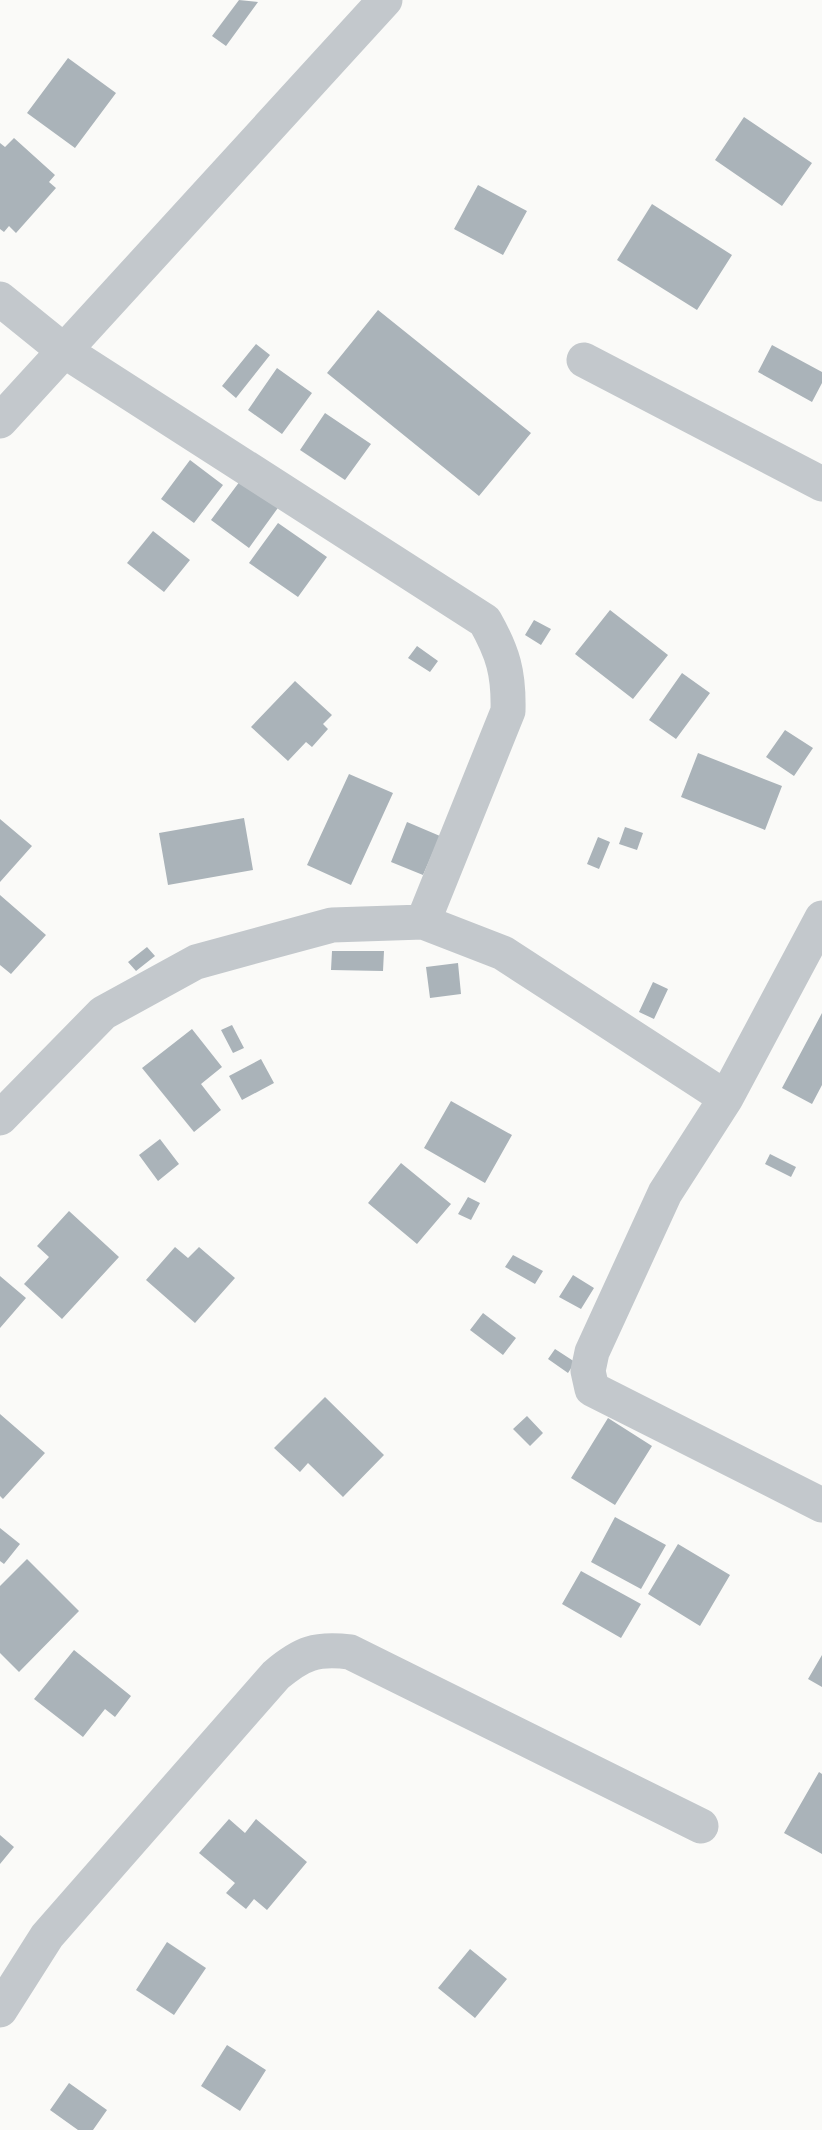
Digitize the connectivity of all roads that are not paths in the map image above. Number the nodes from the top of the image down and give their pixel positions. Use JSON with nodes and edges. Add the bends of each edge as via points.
{"nodes":[{"id":1,"x":384,"y":0,"type":"edge"},
{"id":2,"x":0,"y":299,"type":"edge"},
{"id":3,"x":63,"y":350,"type":"junction"},
{"id":4,"x":584,"y":360,"type":"dead end"},
{"id":5,"x":0,"y":421,"type":"edge"},
{"id":6,"x":822,"y":484,"type":"edge"},
{"id":7,"x":822,"y":918,"type":"edge"},
{"id":8,"x":423,"y":922,"type":"junction"},
{"id":9,"x":726,"y":1098,"type":"junction"},
{"id":10,"x":0,"y":1118,"type":"edge"},
{"id":11,"x":822,"y":1505,"type":"edge"},
{"id":12,"x":701,"y":1826,"type":"dead end"},
{"id":13,"x":0,"y":2010,"type":"edge"}],
"edges":[{"from":1,"to":3,"type":"street"},
{"from":2,"to":3,"type":"street"},
{"from":3,"to":5,"type":"street"},
{"from":3,"to":8,"type":"street","via":[[485,621],[502,651],[509,684],[508,711]]},
{"from":4,"to":6,"type":"street"},
{"from":7,"to":9,"type":"street"},
{"from":8,"to":9,"type":"street","via":[[503,953]]},
{"from":8,"to":10,"type":"street","via":[[331,925],[196,962],[103,1013]]},
{"from":9,"to":11,"type":"street","via":[[665,1193],[593,1352],[588,1371],[592,1389]]},
{"from":12,"to":13,"type":"street","via":[[350,1652],[327,1649],[298,1657],[276,1675],[47,1936]]}]}
